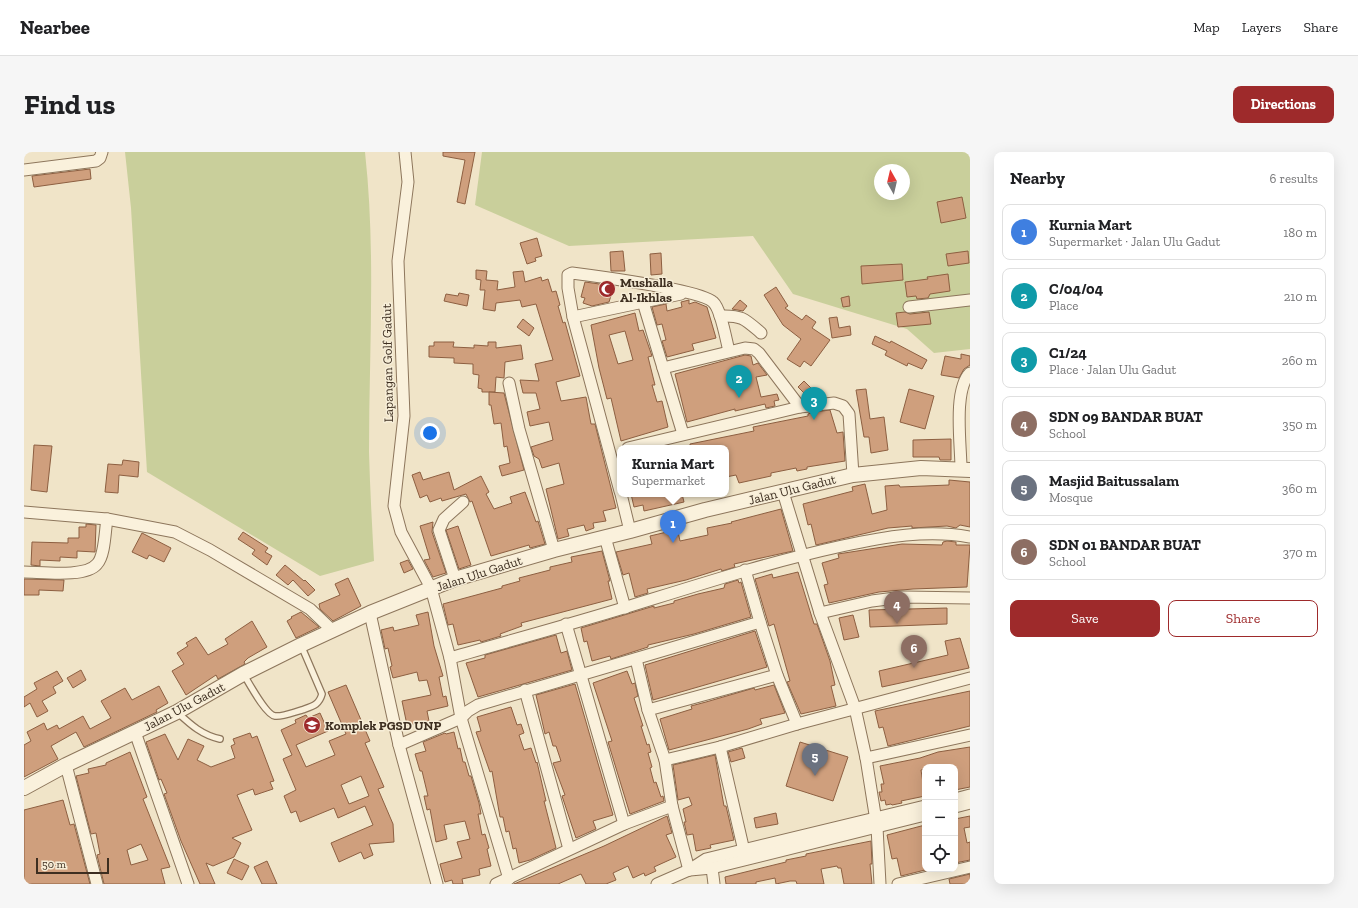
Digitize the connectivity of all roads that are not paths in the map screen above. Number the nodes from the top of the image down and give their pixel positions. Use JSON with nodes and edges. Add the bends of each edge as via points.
{"nodes":[{"id":1,"x":102,"y":152,"type":"edge"},
{"id":2,"x":405,"y":152,"type":"edge"},
{"id":3,"x":24,"y":170,"type":"edge"},
{"id":4,"x":688,"y":292,"type":"junction"},
{"id":5,"x":970,"y":300,"type":"edge"},
{"id":6,"x":643,"y":302,"type":"junction"},
{"id":7,"x":909,"y":306,"type":"dead end"},
{"id":8,"x":720,"y":316,"type":"junction"},
{"id":9,"x":573,"y":317,"type":"junction"},
{"id":10,"x":761,"y":334,"type":"dead end"},
{"id":11,"x":729,"y":351,"type":"junction"},
{"id":12,"x":662,"y":368,"type":"junction"},
{"id":13,"x":970,"y":373,"type":"edge"},
{"id":14,"x":509,"y":382,"type":"dead end"},
{"id":15,"x":800,"y":407,"type":"junction"},
{"id":16,"x":683,"y":434,"type":"junction"},
{"id":17,"x":640,"y":445,"type":"edge"},
{"id":18,"x":615,"y":451,"type":"edge"},
{"id":19,"x":617,"y":467,"type":"edge"},
{"id":20,"x":966,"y":469,"type":"edge"},
{"id":21,"x":854,"y":475,"type":"junction"},
{"id":22,"x":784,"y":492,"type":"junction"},
{"id":23,"x":622,"y":497,"type":"edge"},
{"id":24,"x":463,"y":502,"type":"dead end"},
{"id":25,"x":24,"y":512,"type":"edge"},
{"id":26,"x":107,"y":518,"type":"junction"},
{"id":27,"x":630,"y":532,"type":"junction"},
{"id":28,"x":605,"y":537,"type":"junction"},
{"id":29,"x":970,"y":537,"type":"edge"},
{"id":30,"x":554,"y":550,"type":"junction"},
{"id":31,"x":802,"y":555,"type":"junction"},
{"id":32,"x":745,"y":570,"type":"junction"},
{"id":33,"x":24,"y":572,"type":"edge"},
{"id":34,"x":455,"y":579,"type":"junction"},
{"id":35,"x":431,"y":588,"type":"junction"},
{"id":36,"x":970,"y":598,"type":"edge"},
{"id":37,"x":625,"y":608,"type":"junction"},
{"id":38,"x":370,"y":613,"type":"junction"},
{"id":39,"x":820,"y":613,"type":"junction"},
{"id":40,"x":760,"y":622,"type":"junction"},
{"id":41,"x":566,"y":624,"type":"junction"},
{"id":42,"x":333,"y":631,"type":"junction"},
{"id":43,"x":301,"y":645,"type":"junction"},
{"id":44,"x":450,"y":658,"type":"junction"},
{"id":45,"x":636,"y":659,"type":"junction"},
{"id":46,"x":243,"y":674,"type":"junction"},
{"id":47,"x":581,"y":674,"type":"junction"},
{"id":48,"x":777,"y":675,"type":"junction"},
{"id":49,"x":970,"y":678,"type":"edge"},
{"id":50,"x":525,"y":690,"type":"junction"},
{"id":51,"x":855,"y":708,"type":"junction"},
{"id":52,"x":648,"y":710,"type":"junction"},
{"id":53,"x":177,"y":712,"type":"junction"},
{"id":54,"x":461,"y":718,"type":"junction"},
{"id":55,"x":797,"y":724,"type":"junction"},
{"id":56,"x":135,"y":732,"type":"junction"},
{"id":57,"x":970,"y":735,"type":"edge"},
{"id":58,"x":220,"y":739,"type":"dead end"},
{"id":59,"x":400,"y":745,"type":"junction"},
{"id":60,"x":720,"y":747,"type":"junction"},
{"id":61,"x":866,"y":758,"type":"junction"},
{"id":62,"x":665,"y":760,"type":"junction"},
{"id":63,"x":66,"y":765,"type":"junction"},
{"id":64,"x":24,"y":788,"type":"edge"},
{"id":65,"x":970,"y":795,"type":"edge"},
{"id":66,"x":958,"y":798,"type":"edge"},
{"id":67,"x":970,"y":803,"type":"edge"},
{"id":68,"x":672,"y":806,"type":"junction"},
{"id":69,"x":958,"y":806,"type":"edge"},
{"id":70,"x":922,"y":807,"type":"edge"},
{"id":71,"x":922,"y":815,"type":"edge"},
{"id":72,"x":876,"y":823,"type":"junction"},
{"id":73,"x":624,"y":824,"type":"junction"},
{"id":74,"x":569,"y":849,"type":"junction"},
{"id":75,"x":744,"y":851,"type":"junction"},
{"id":76,"x":970,"y":867,"type":"edge"},
{"id":77,"x":712,"y":868,"type":"junction"},
{"id":78,"x":689,"y":870,"type":"junction"},
{"id":79,"x":509,"y":879,"type":"junction"},
{"id":80,"x":942,"y":879,"type":"edge"},
{"id":81,"x":97,"y":884,"type":"edge"},
{"id":82,"x":188,"y":884,"type":"edge"},
{"id":83,"x":437,"y":884,"type":"edge"},
{"id":84,"x":496,"y":884,"type":"edge"},
{"id":85,"x":657,"y":884,"type":"edge"},
{"id":86,"x":714,"y":884,"type":"edge"},
{"id":87,"x":880,"y":884,"type":"edge"},
{"id":88,"x":898,"y":884,"type":"edge"}],
"edges":[{"from":1,"to":3,"type":"street","via":[[96,161]]},
{"from":2,"to":35,"type":"street","name":"Lapangan Golf Gadut","via":[[408,182],[398,261],[404,416],[394,506],[401,532]]},
{"from":4,"to":6,"type":"street"},
{"from":4,"to":8,"type":"street","via":[[714,302]]},
{"from":4,"to":9,"type":"street","via":[[572,273],[567,281]]},
{"from":5,"to":7,"type":"street"},
{"from":6,"to":9,"type":"street"},
{"from":6,"to":12,"type":"street"},
{"from":8,"to":10,"type":"street","via":[[745,318]]},
{"from":8,"to":11,"type":"street"},
{"from":9,"to":18,"type":"street"},
{"from":11,"to":12,"type":"street"},
{"from":11,"to":15,"type":"street","via":[[750,348],[759,353]]},
{"from":12,"to":16,"type":"street"},
{"from":13,"to":20,"type":"street","via":[[964,380],[960,395]]},
{"from":14,"to":30,"type":"street","via":[[519,429]]},
{"from":15,"to":16,"type":"street"},
{"from":15,"to":21,"type":"street","via":[[834,403],[843,406],[849,414]]},
{"from":16,"to":17,"type":"street"},
{"from":18,"to":19,"type":"street"},
{"from":20,"to":21,"type":"street","name":"Jalan Ulu Gadut","via":[[921,468]]},
{"from":21,"to":22,"type":"street","name":"Jalan Ulu Gadut"},
{"from":22,"to":27,"type":"street","name":"Jalan Ulu Gadut","via":[[705,510]]},
{"from":22,"to":31,"type":"street"},
{"from":23,"to":27,"type":"street"},
{"from":24,"to":34,"type":"street","via":[[444,519],[439,530]]},
{"from":25,"to":26,"type":"street"},
{"from":26,"to":33,"type":"street","via":[[102,554],[97,564],[88,570],[74,573]]},
{"from":26,"to":42,"type":"street","via":[[175,532],[203,546],[310,610]]},
{"from":27,"to":28,"type":"street","name":"Jalan Ulu Gadut"},
{"from":28,"to":30,"type":"street","name":"Jalan Ulu Gadut"},
{"from":28,"to":37,"type":"street"},
{"from":29,"to":31,"type":"street","via":[[954,534],[909,534]]},
{"from":30,"to":34,"type":"street","name":"Jalan Ulu Gadut"},
{"from":31,"to":32,"type":"street"},
{"from":31,"to":39,"type":"street"},
{"from":32,"to":37,"type":"street"},
{"from":32,"to":40,"type":"street"},
{"from":34,"to":35,"type":"street","name":"Jalan Ulu Gadut"},
{"from":35,"to":38,"type":"street","name":"Jalan Ulu Gadut"},
{"from":35,"to":44,"type":"street","name":"Lapangan Golf Gadut"},
{"from":36,"to":39,"type":"street","via":[[903,597]]},
{"from":37,"to":41,"type":"street"},
{"from":38,"to":42,"type":"street","name":"Jalan Ulu Gadut"},
{"from":38,"to":59,"type":"street"},
{"from":39,"to":51,"type":"street"},
{"from":40,"to":45,"type":"street"},
{"from":40,"to":48,"type":"street"},
{"from":41,"to":44,"type":"street"},
{"from":41,"to":47,"type":"street"},
{"from":42,"to":43,"type":"street","name":"Jalan Ulu Gadut"},
{"from":43,"to":46,"type":"street","name":"Jalan Ulu Gadut"},
{"from":43,"to":46,"type":"lane","via":[[322,694],[316,705],[272,716]]},
{"from":44,"to":54,"type":"street","name":"Lapangan Golf Gadut"},
{"from":45,"to":47,"type":"street"},
{"from":45,"to":52,"type":"street"},
{"from":46,"to":53,"type":"street","name":"Jalan Ulu Gadut"},
{"from":47,"to":50,"type":"street"},
{"from":47,"to":73,"type":"street"},
{"from":48,"to":52,"type":"street"},
{"from":48,"to":55,"type":"street"},
{"from":49,"to":51,"type":"street"},
{"from":50,"to":54,"type":"street","via":[[478,705]]},
{"from":50,"to":74,"type":"street"},
{"from":51,"to":55,"type":"street"},
{"from":51,"to":61,"type":"street"},
{"from":52,"to":62,"type":"street"},
{"from":53,"to":56,"type":"street","name":"Jalan Ulu Gadut"},
{"from":53,"to":58,"type":"lane","via":[[192,727]]},
{"from":54,"to":59,"type":"street"},
{"from":54,"to":79,"type":"street","name":"Lapangan Golf Gadut"},
{"from":55,"to":60,"type":"street"},
{"from":56,"to":63,"type":"street","name":"Jalan Ulu Gadut"},
{"from":56,"to":82,"type":"street"},
{"from":57,"to":61,"type":"street"},
{"from":59,"to":83,"type":"street"},
{"from":60,"to":62,"type":"street"},
{"from":60,"to":75,"type":"street"},
{"from":61,"to":72,"type":"street"},
{"from":62,"to":68,"type":"street"},
{"from":63,"to":64,"type":"street","name":"Jalan Ulu Gadut"},
{"from":63,"to":81,"type":"street"},
{"from":65,"to":66,"type":"street"},
{"from":67,"to":69,"type":"street"},
{"from":68,"to":73,"type":"street"},
{"from":68,"to":78,"type":"street"},
{"from":70,"to":72,"type":"street"},
{"from":71,"to":72,"type":"street"},
{"from":72,"to":75,"type":"street"},
{"from":72,"to":77,"type":"street"},
{"from":72,"to":87,"type":"street"},
{"from":73,"to":74,"type":"street"},
{"from":74,"to":79,"type":"street"},
{"from":75,"to":78,"type":"street","via":[[706,859]]},
{"from":76,"to":80,"type":"street"},
{"from":77,"to":78,"type":"street"},
{"from":77,"to":86,"type":"street"},
{"from":78,"to":85,"type":"street"},
{"from":79,"to":84,"type":"street"},
{"from":80,"to":88,"type":"street"}]}
